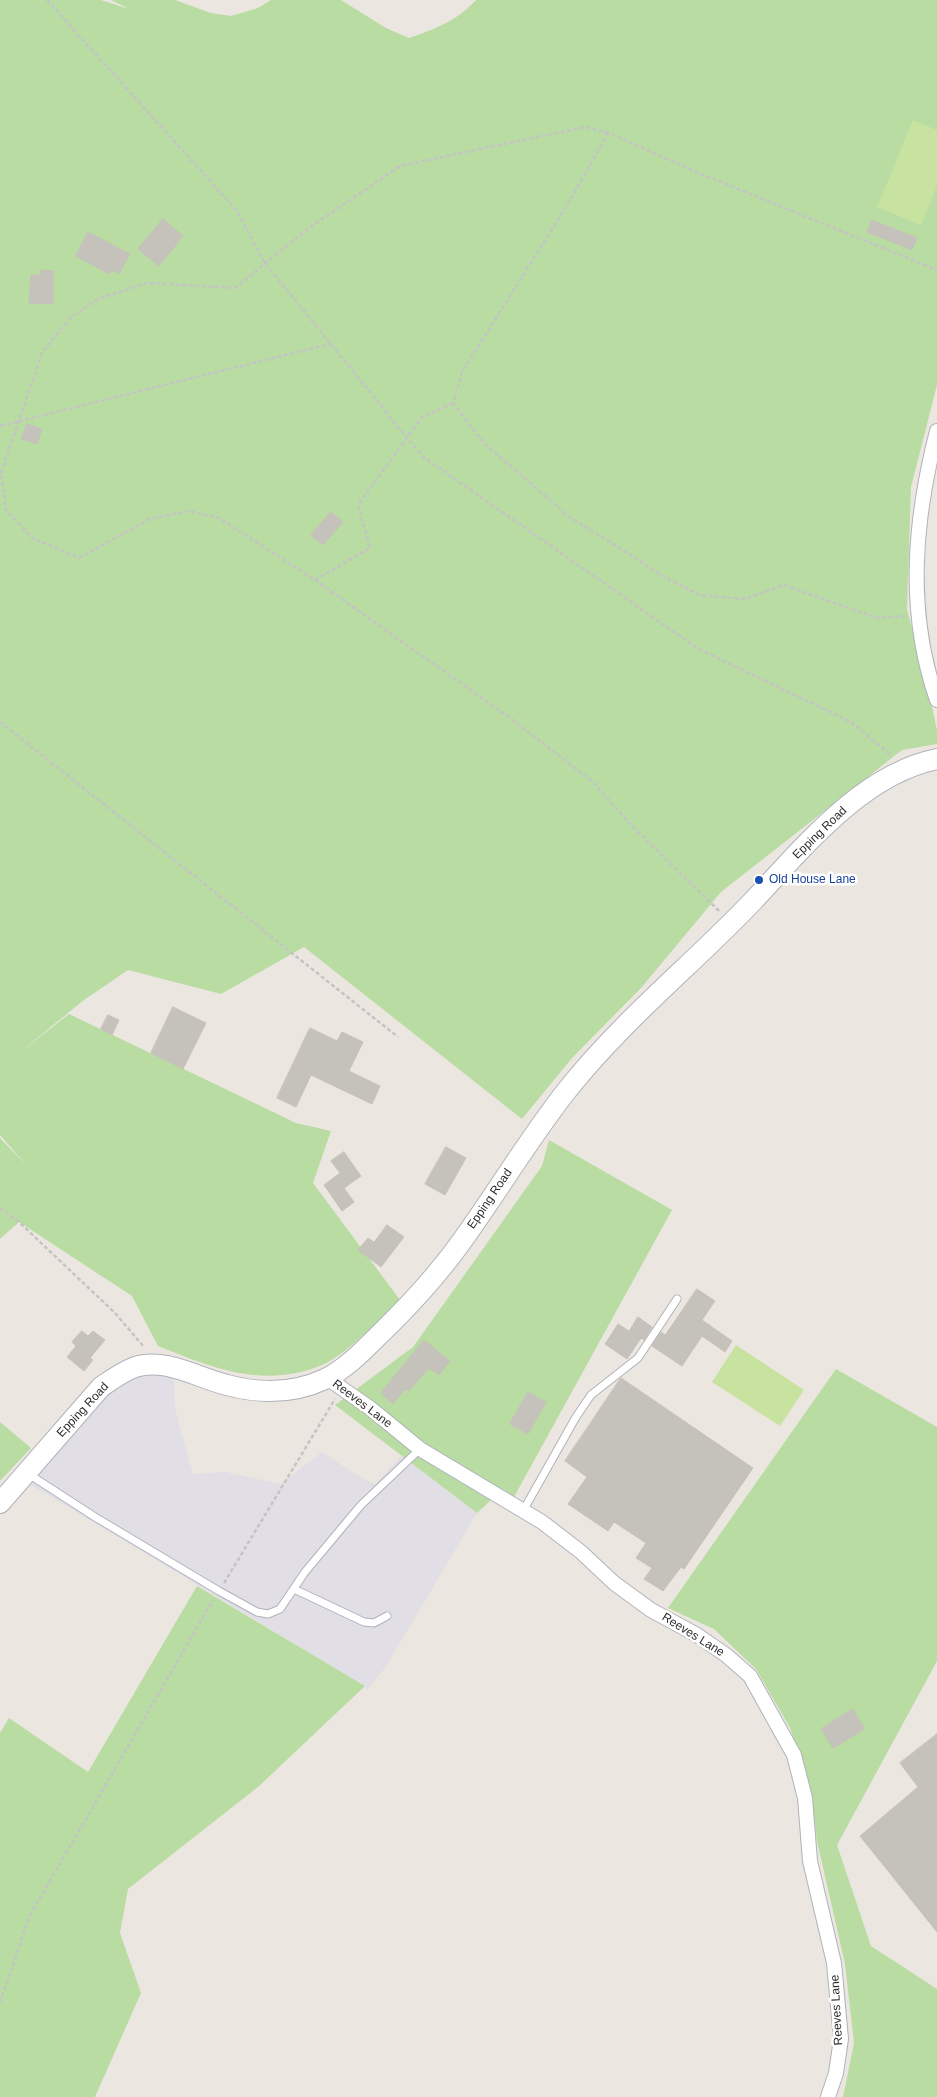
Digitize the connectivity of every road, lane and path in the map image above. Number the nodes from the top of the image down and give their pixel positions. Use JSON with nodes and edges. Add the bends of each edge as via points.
{"nodes":[{"id":1,"x":47,"y":0,"type":"edge"},
{"id":2,"x":608,"y":133,"type":"junction"},
{"id":3,"x":265,"y":264,"type":"junction"},
{"id":4,"x":937,"y":270,"type":"edge"},
{"id":5,"x":330,"y":344,"type":"junction"},
{"id":6,"x":453,"y":403,"type":"junction"},
{"id":7,"x":17,"y":422,"type":"junction"},
{"id":8,"x":0,"y":426,"type":"edge"},
{"id":9,"x":937,"y":431,"type":"edge"},
{"id":10,"x":407,"y":438,"type":"junction"},
{"id":11,"x":0,"y":473,"type":"edge"},
{"id":12,"x":315,"y":580,"type":"junction"},
{"id":13,"x":917,"y":614,"type":"junction"},
{"id":14,"x":937,"y":700,"type":"edge"},
{"id":15,"x":0,"y":722,"type":"edge"},
{"id":16,"x":937,"y":759,"type":"edge"},
{"id":17,"x":908,"y":770,"type":"junction"},
{"id":18,"x":730,"y":925,"type":"junction"},
{"id":19,"x":398,"y":1037,"type":"dead end"},
{"id":20,"x":0,"y":1209,"type":"edge"},
{"id":21,"x":677,"y":1299,"type":"dead end"},
{"id":22,"x":155,"y":1365,"type":"junction"},
{"id":23,"x":334,"y":1384,"type":"junction"},
{"id":24,"x":420,"y":1449,"type":"junction"},
{"id":25,"x":27,"y":1473,"type":"junction"},
{"id":26,"x":0,"y":1504,"type":"edge"},
{"id":27,"x":523,"y":1511,"type":"junction"},
{"id":28,"x":294,"y":1589,"type":"junction"},
{"id":29,"x":218,"y":1591,"type":"junction"},
{"id":30,"x":388,"y":1616,"type":"dead end"},
{"id":31,"x":0,"y":2002,"type":"edge"},
{"id":32,"x":828,"y":2097,"type":"edge"}],
"edges":[{"from":1,"to":3,"type":"path","via":[[237,211]]},
{"from":2,"to":3,"type":"path","via":[[585,127],[400,166],[309,228]]},
{"from":2,"to":4,"type":"path"},
{"from":2,"to":6,"type":"path","via":[[568,204],[462,372]]},
{"from":3,"to":5,"type":"path"},
{"from":3,"to":7,"type":"path","via":[[235,288],[147,283],[98,299],[69,318],[42,354]]},
{"from":5,"to":7,"type":"path"},
{"from":5,"to":10,"type":"path"},
{"from":6,"to":10,"type":"path","via":[[422,417]]},
{"from":6,"to":13,"type":"path","via":[[483,442],[567,515],[699,595],[745,599],[784,586],[877,618]]},
{"from":7,"to":8,"type":"path"},
{"from":7,"to":11,"type":"path"},
{"from":9,"to":13,"type":"street","via":[[921,509],[916,568]]},
{"from":10,"to":12,"type":"path","via":[[358,505],[370,548]]},
{"from":10,"to":17,"type":"path","via":[[422,456],[697,648],[850,722]]},
{"from":11,"to":12,"type":"path","via":[[6,510],[32,538],[79,558],[150,519],[189,511],[219,518]]},
{"from":12,"to":18,"type":"path","via":[[514,721],[593,782]]},
{"from":13,"to":14,"type":"street","via":[[923,653]]},
{"from":15,"to":19,"type":"path"},
{"from":16,"to":17,"type":"main road","name":"Epping Road"},
{"from":17,"to":18,"type":"main road","name":"Epping Road","via":[[858,797],[822,828]]},
{"from":18,"to":23,"type":"main road","name":"Epping Road","via":[[634,1015],[570,1087],[525,1146],[459,1245],[418,1296],[351,1361]]},
{"from":20,"to":22,"type":"path","via":[[115,1313],[140,1341]]},
{"from":21,"to":27,"type":"lane","via":[[638,1358],[591,1395]]},
{"from":22,"to":23,"type":"main road","name":"Epping Road","via":[[252,1391],[277,1392]]},
{"from":22,"to":25,"type":"main road","name":"Epping Road","via":[[136,1367],[101,1387]]},
{"from":23,"to":24,"type":"street","name":"Reeves Lane","via":[[370,1408]]},
{"from":23,"to":29,"type":"path"},
{"from":24,"to":27,"type":"street","name":"Reeves Lane"},
{"from":24,"to":28,"type":"lane","via":[[361,1504]]},
{"from":25,"to":26,"type":"main road","name":"Epping Road"},
{"from":25,"to":29,"type":"lane"},
{"from":27,"to":32,"type":"street","name":"Reeves Lane","via":[[581,1552],[614,1583],[651,1610],[697,1635],[750,1676],[794,1755],[805,1798],[810,1860],[834,1963],[838,2000],[841,2039],[836,2073]]},
{"from":28,"to":29,"type":"lane","via":[[280,1608],[268,1614],[257,1612]]},
{"from":28,"to":30,"type":"lane","via":[[364,1622],[374,1623]]},
{"from":29,"to":31,"type":"path","via":[[30,1915]]}]}
